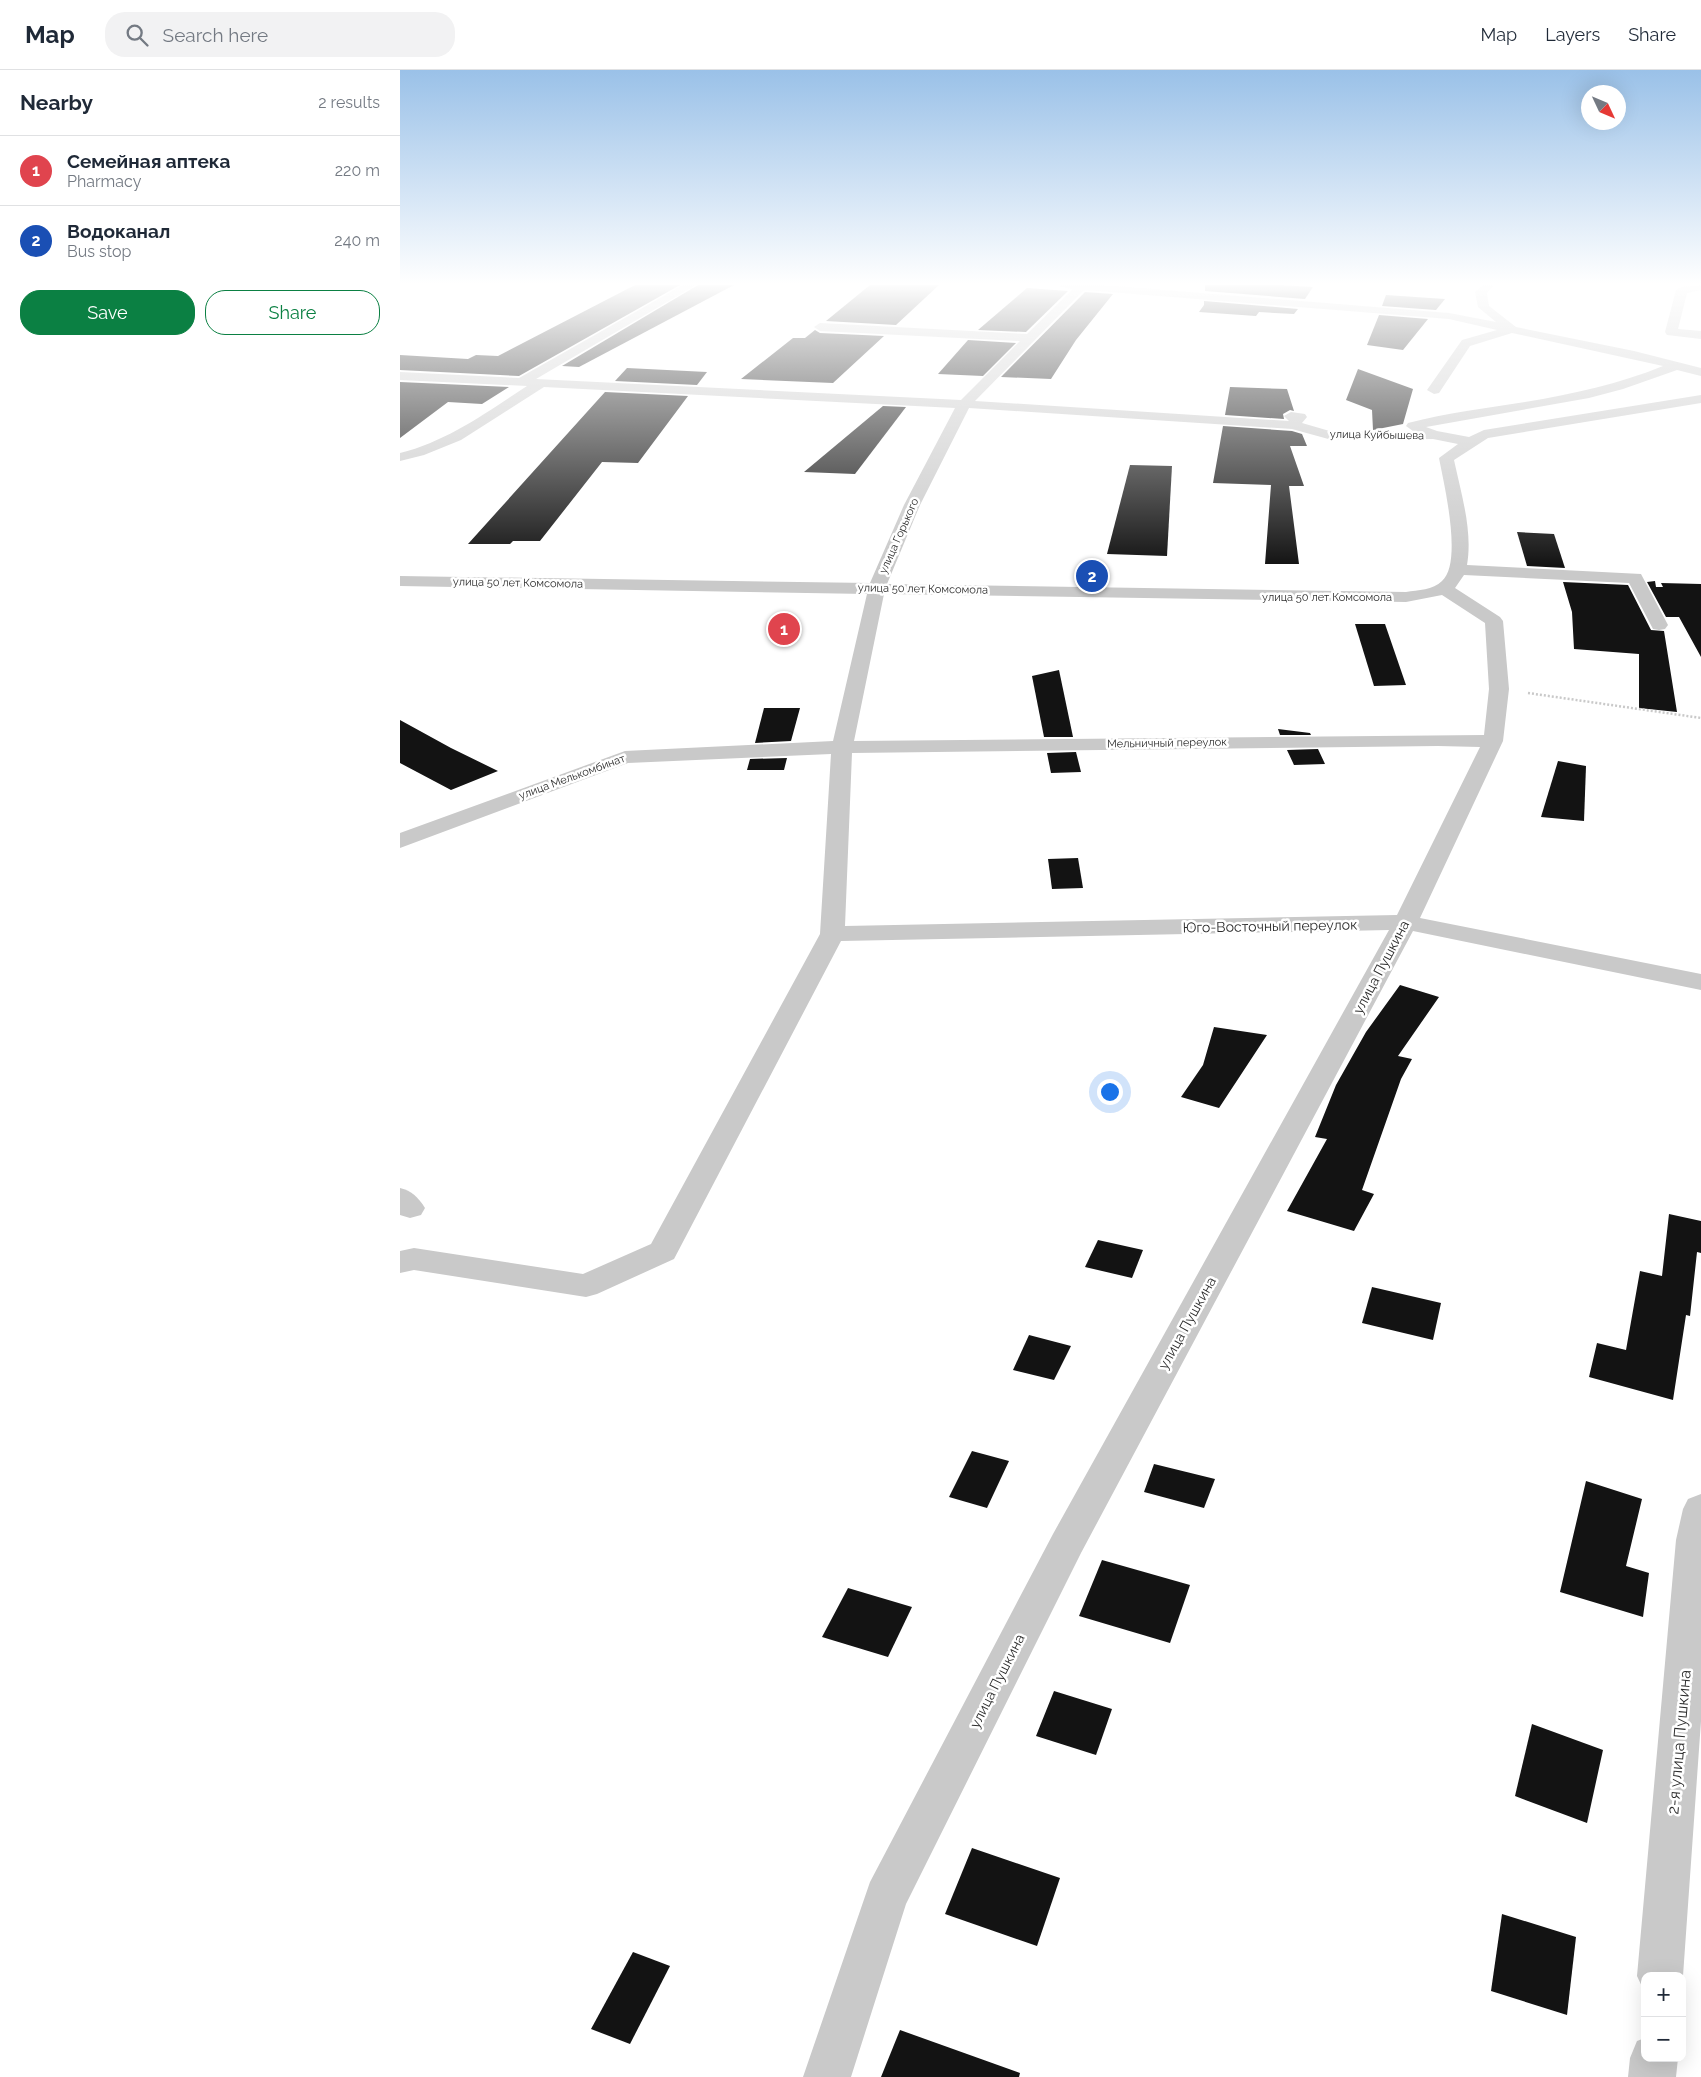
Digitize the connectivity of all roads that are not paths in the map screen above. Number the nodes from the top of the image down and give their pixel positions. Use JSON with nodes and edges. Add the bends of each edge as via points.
{"nodes":[{"id":1,"x":454,"y":379,"type":"edge"},
{"id":2,"x":527,"y":379,"type":"edge"},
{"id":3,"x":989,"y":379,"type":"edge"},
{"id":4,"x":1442,"y":379,"type":"edge"},
{"id":5,"x":1643,"y":379,"type":"edge"},
{"id":6,"x":521,"y":382,"type":"junction"},
{"id":7,"x":542,"y":384,"type":"junction"},
{"id":8,"x":1434,"y":390,"type":"dead end"},
{"id":9,"x":1701,"y":399,"type":"edge"},
{"id":10,"x":964,"y":404,"type":"junction"},
{"id":11,"x":1259,"y":413,"type":"dead end"},
{"id":12,"x":1293,"y":425,"type":"junction"},
{"id":13,"x":1433,"y":435,"type":"junction"},
{"id":14,"x":1471,"y":442,"type":"junction"},
{"id":15,"x":400,"y":457,"type":"edge"},
{"id":16,"x":1450,"y":579,"type":"junction"},
{"id":17,"x":400,"y":581,"type":"edge"},
{"id":18,"x":876,"y":588,"type":"junction"},
{"id":19,"x":1659,"y":624,"type":"dead end"},
{"id":20,"x":1494,"y":741,"type":"junction"},
{"id":21,"x":842,"y":747,"type":"junction"},
{"id":22,"x":400,"y":841,"type":"edge"},
{"id":23,"x":1406,"y":922,"type":"junction"},
{"id":24,"x":832,"y":934,"type":"junction"},
{"id":25,"x":1701,"y":982,"type":"edge"},
{"id":26,"x":400,"y":1262,"type":"edge"},
{"id":27,"x":1701,"y":1509,"type":"edge"},
{"id":28,"x":1660,"y":1972,"type":"edge"},
{"id":29,"x":1654,"y":2062,"type":"edge"},
{"id":30,"x":828,"y":2077,"type":"edge"},
{"id":31,"x":1652,"y":2077,"type":"edge"}],
"edges":[{"from":1,"to":6,"type":"street","name":"улица Куйбышева"},
{"from":2,"to":6,"type":"street"},
{"from":3,"to":10,"type":"street","name":"улица Горького"},
{"from":4,"to":8,"type":"street"},
{"from":5,"to":13,"type":"street","via":[[1577,396],[1413,426]]},
{"from":6,"to":7,"type":"street","name":"улица Куйбышева"},
{"from":7,"to":10,"type":"street","name":"улица Куйбышева"},
{"from":7,"to":15,"type":"street","via":[[442,443]]},
{"from":9,"to":14,"type":"street","via":[[1484,434]]},
{"from":10,"to":12,"type":"street","name":"улица Куйбышева"},
{"from":10,"to":18,"type":"street","name":"улица Горького","via":[[912,506]]},
{"from":11,"to":12,"type":"street","via":[[1300,417]]},
{"from":12,"to":13,"type":"street","name":"улица Куйбышева","via":[[1332,436]]},
{"from":13,"to":14,"type":"street"},
{"from":14,"to":16,"type":"street","via":[[1446,458],[1460,529]]},
{"from":16,"to":18,"type":"street","name":"улица 50 лет Комсомола","via":[[1427,594],[1363,598]]},
{"from":16,"to":19,"type":"street","name":"улица 50 лет Комсомола","via":[[1635,578]]},
{"from":16,"to":20,"type":"street","name":"улица Пушкина","via":[[1494,622],[1499,689]]},
{"from":17,"to":18,"type":"street","name":"улица 50 лет Комсомола"},
{"from":18,"to":21,"type":"street","name":"улица Горького"},
{"from":20,"to":21,"type":"street","name":"Мельничный переулок"},
{"from":20,"to":23,"type":"street","name":"улица Пушкина"},
{"from":21,"to":22,"type":"street","name":"улица Мелькомбинат","via":[[625,757]]},
{"from":21,"to":24,"type":"street","name":"улица Горького"},
{"from":23,"to":24,"type":"street","name":"Юго-Восточный переулок"},
{"from":23,"to":25,"type":"street","name":"Юго-Восточный переулок"},
{"from":23,"to":30,"type":"street","name":"улица Пушкина","via":[[1066,1545],[886,1898]]},
{"from":24,"to":26,"type":"street","via":[[663,1251],[586,1286],[414,1259]]},
{"from":27,"to":28,"type":"street","name":"2-я улица Пушкина","via":[[1695,1540]]},
{"from":29,"to":31,"type":"street"}]}
